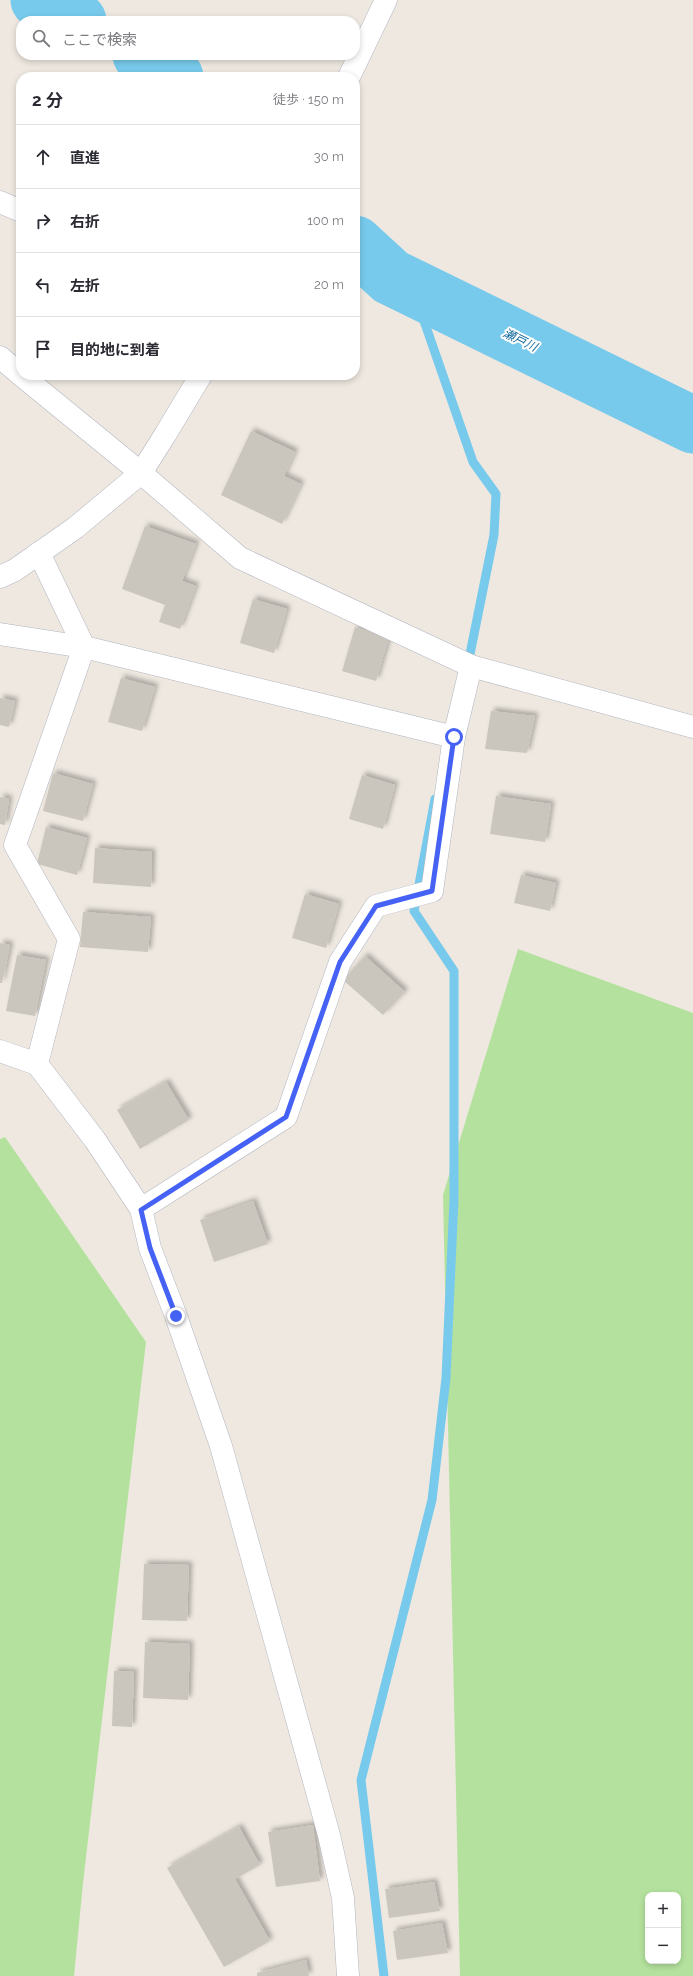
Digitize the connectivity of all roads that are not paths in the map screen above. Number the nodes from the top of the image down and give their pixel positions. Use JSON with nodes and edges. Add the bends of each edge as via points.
{"nodes":[{"id":1,"x":386,"y":0,"type":"edge"},
{"id":2,"x":360,"y":54,"type":"edge"},
{"id":3,"x":357,"y":60,"type":"edge"},
{"id":4,"x":351,"y":72,"type":"edge"},
{"id":5,"x":0,"y":202,"type":"edge"},
{"id":6,"x":16,"y":209,"type":"edge"},
{"id":7,"x":0,"y":357,"type":"edge"},
{"id":8,"x":16,"y":371,"type":"edge"},
{"id":9,"x":27,"y":380,"type":"edge"},
{"id":10,"x":198,"y":380,"type":"edge"},
{"id":11,"x":141,"y":473,"type":"junction"},
{"id":12,"x":39,"y":553,"type":"junction"},
{"id":13,"x":0,"y":577,"type":"edge"},
{"id":14,"x":0,"y":634,"type":"edge"},
{"id":15,"x":84,"y":646,"type":"junction"},
{"id":16,"x":471,"y":666,"type":"junction"},
{"id":17,"x":693,"y":727,"type":"edge"},
{"id":18,"x":454,"y":737,"type":"junction"},
{"id":19,"x":0,"y":1051,"type":"edge"},
{"id":20,"x":36,"y":1064,"type":"junction"},
{"id":21,"x":141,"y":1210,"type":"junction"},
{"id":22,"x":348,"y":1976,"type":"edge"}],
"edges":[{"from":1,"to":2,"type":"street"},
{"from":3,"to":4,"type":"street"},
{"from":5,"to":6,"type":"street"},
{"from":7,"to":8,"type":"street"},
{"from":9,"to":11,"type":"street"},
{"from":10,"to":11,"type":"street"},
{"from":11,"to":12,"type":"street","via":[[75,528]]},
{"from":11,"to":16,"type":"street","via":[[240,558]]},
{"from":12,"to":13,"type":"street"},
{"from":12,"to":15,"type":"street"},
{"from":14,"to":15,"type":"street"},
{"from":15,"to":18,"type":"street"},
{"from":15,"to":20,"type":"street","via":[[15,845],[69,939]]},
{"from":16,"to":17,"type":"street"},
{"from":16,"to":18,"type":"street"},
{"from":18,"to":21,"type":"street","via":[[432,891],[376,906],[340,962],[286,1117]]},
{"from":19,"to":20,"type":"street"},
{"from":20,"to":21,"type":"street","via":[[95,1140]]},
{"from":21,"to":22,"type":"street","via":[[150,1248],[221,1446],[329,1835],[343,1898]]}]}
